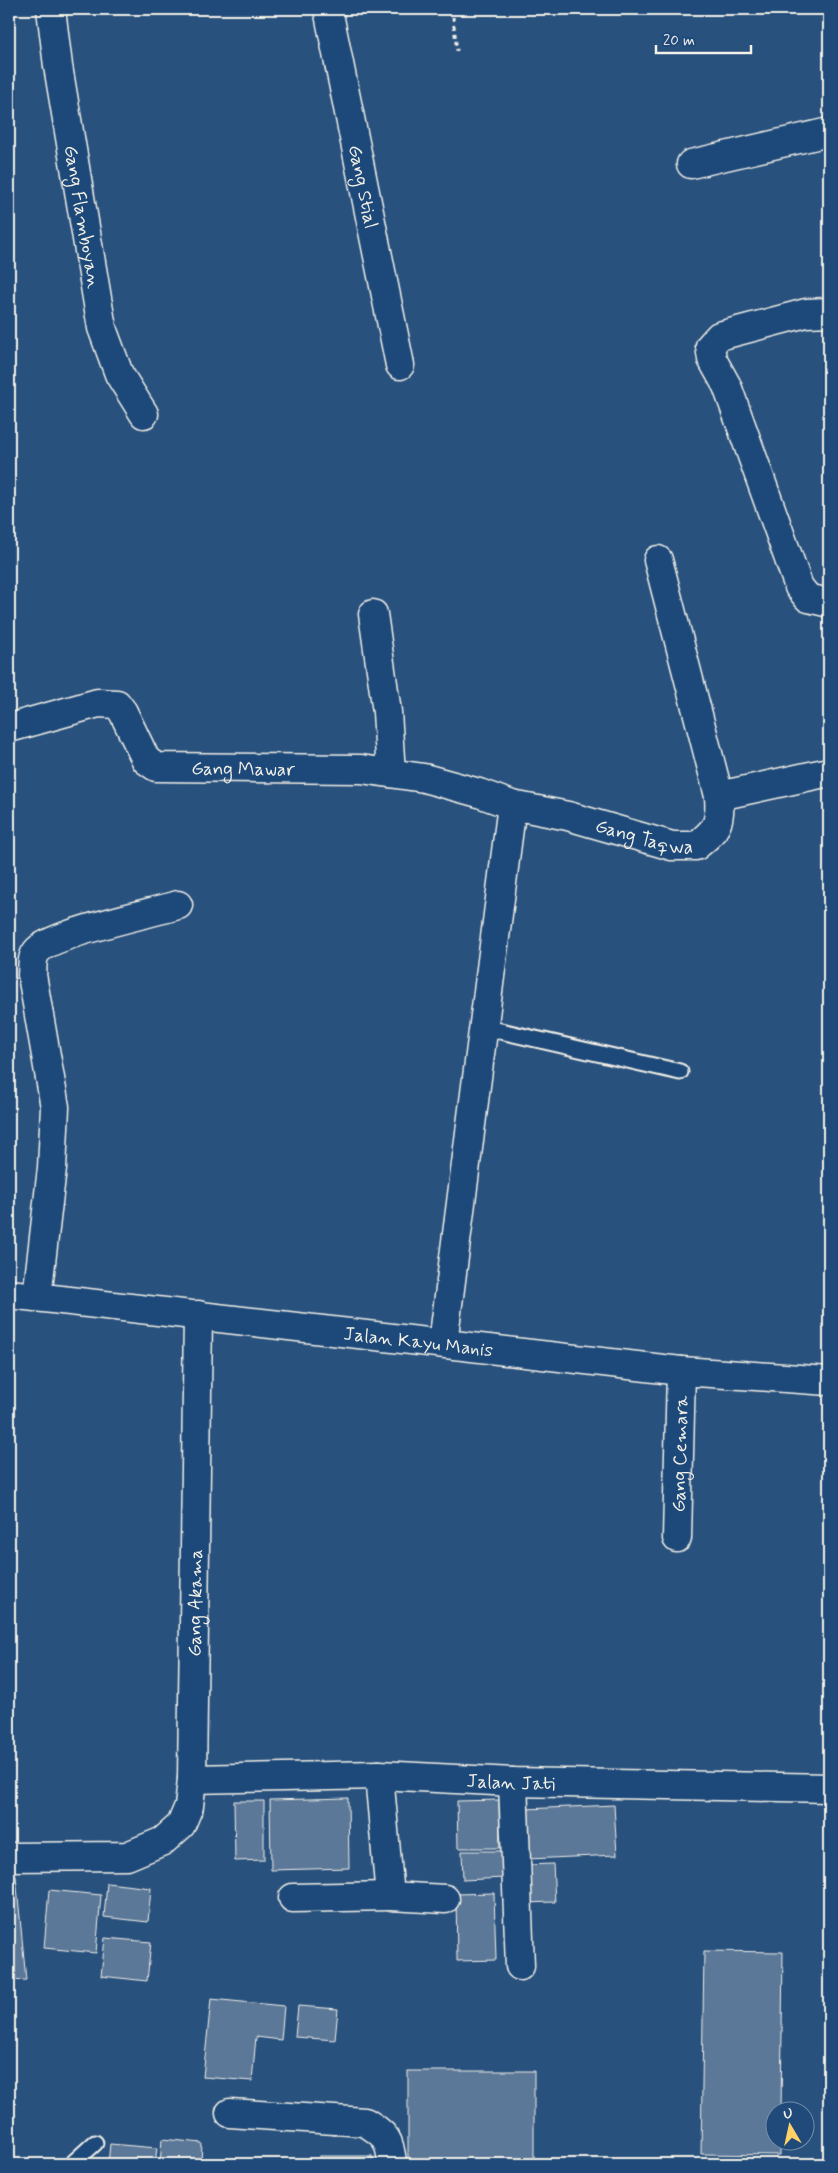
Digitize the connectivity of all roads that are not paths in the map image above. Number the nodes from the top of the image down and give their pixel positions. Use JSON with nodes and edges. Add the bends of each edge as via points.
{"nodes":[{"id":1,"x":51,"y":9,"type":"edge"},
{"id":2,"x":328,"y":9,"type":"edge"},
{"id":3,"x":829,"y":132,"type":"edge"},
{"id":4,"x":691,"y":164,"type":"dead end"},
{"id":5,"x":829,"y":312,"type":"edge"},
{"id":6,"x":400,"y":365,"type":"dead end"},
{"id":7,"x":144,"y":414,"type":"dead end"},
{"id":8,"x":658,"y":560,"type":"dead end"},
{"id":9,"x":829,"y":603,"type":"edge"},
{"id":10,"x":373,"y":614,"type":"dead end"},
{"id":11,"x":9,"y":728,"type":"edge"},
{"id":12,"x":829,"y":772,"type":"edge"},
{"id":13,"x":391,"y":773,"type":"junction"},
{"id":14,"x":719,"y":796,"type":"junction"},
{"id":15,"x":512,"y":805,"type":"junction"},
{"id":16,"x":178,"y":905,"type":"dead end"},
{"id":17,"x":483,"y":1027,"type":"junction"},
{"id":18,"x":680,"y":1072,"type":"dead end"},
{"id":19,"x":9,"y":1294,"type":"edge"},
{"id":20,"x":37,"y":1297,"type":"junction"},
{"id":21,"x":198,"y":1316,"type":"junction"},
{"id":22,"x":443,"y":1343,"type":"junction"},
{"id":23,"x":681,"y":1371,"type":"junction"},
{"id":24,"x":829,"y":1381,"type":"edge"},
{"id":25,"x":677,"y":1538,"type":"dead end"},
{"id":26,"x":380,"y":1775,"type":"junction"},
{"id":27,"x":192,"y":1779,"type":"junction"},
{"id":28,"x":513,"y":1782,"type":"junction"},
{"id":29,"x":829,"y":1788,"type":"edge"},
{"id":30,"x":9,"y":1857,"type":"edge"},
{"id":31,"x":390,"y":1896,"type":"junction"},
{"id":32,"x":293,"y":1898,"type":"dead end"},
{"id":33,"x":445,"y":1899,"type":"dead end"},
{"id":34,"x":520,"y":1966,"type":"dead end"},
{"id":35,"x":230,"y":2113,"type":"dead end"},
{"id":36,"x":95,"y":2143,"type":"dead end"},
{"id":37,"x":72,"y":2164,"type":"edge"},
{"id":38,"x":392,"y":2164,"type":"edge"}],
"edges":[{"from":1,"to":7,"type":"street","name":"Gang Flamboyan","via":[[102,328],[119,374]]},
{"from":2,"to":6,"type":"street","name":"Gang Stial"},
{"from":3,"to":4,"type":"street"},
{"from":5,"to":9,"type":"street","via":[[806,313],[719,336],[710,346],[712,359],[727,386],[799,587],[808,598]]},
{"from":8,"to":14,"type":"street","name":"Gang Taqwa"},
{"from":10,"to":13,"type":"street","via":[[387,712]]},
{"from":11,"to":13,"type":"street","name":"Gang Mawar","via":[[98,703],[116,704],[146,760],[156,766],[361,768]]},
{"from":12,"to":14,"type":"street"},
{"from":13,"to":15,"type":"street","name":"Gang Mawar","via":[[479,792]]},
{"from":14,"to":15,"type":"street","name":"Gang Taqwa","via":[[720,811],[714,831],[696,846],[672,846],[568,816]]},
{"from":15,"to":17,"type":"street"},
{"from":16,"to":20,"type":"street","via":[[60,938],[40,948],[33,957],[35,994],[55,1107],[52,1168]]},
{"from":17,"to":18,"type":"lane"},
{"from":17,"to":22,"type":"street"},
{"from":19,"to":20,"type":"street","name":"Jalan Kayu Manis"},
{"from":20,"to":21,"type":"street","name":"Jalan Kayu Manis"},
{"from":21,"to":22,"type":"street","name":"Jalan Kayu Manis"},
{"from":21,"to":27,"type":"street","name":"Gang Akama"},
{"from":22,"to":23,"type":"street","name":"Jalan Kayu Manis"},
{"from":23,"to":24,"type":"street","name":"Jalan Kayu Manis"},
{"from":23,"to":25,"type":"street","name":"Gang Cemara"},
{"from":26,"to":27,"type":"street","name":"Jalan Jati"},
{"from":26,"to":28,"type":"street","name":"Jalan Jati"},
{"from":26,"to":31,"type":"street"},
{"from":27,"to":30,"type":"street","name":"Gang Akama","via":[[189,1806],[182,1825],[163,1842],[127,1856]]},
{"from":28,"to":29,"type":"street","name":"Jalan Jati"},
{"from":28,"to":34,"type":"street"},
{"from":31,"to":32,"type":"street"},
{"from":31,"to":33,"type":"street"},
{"from":35,"to":38,"type":"street","via":[[365,2122],[383,2133]]},
{"from":36,"to":37,"type":"lane"}]}
